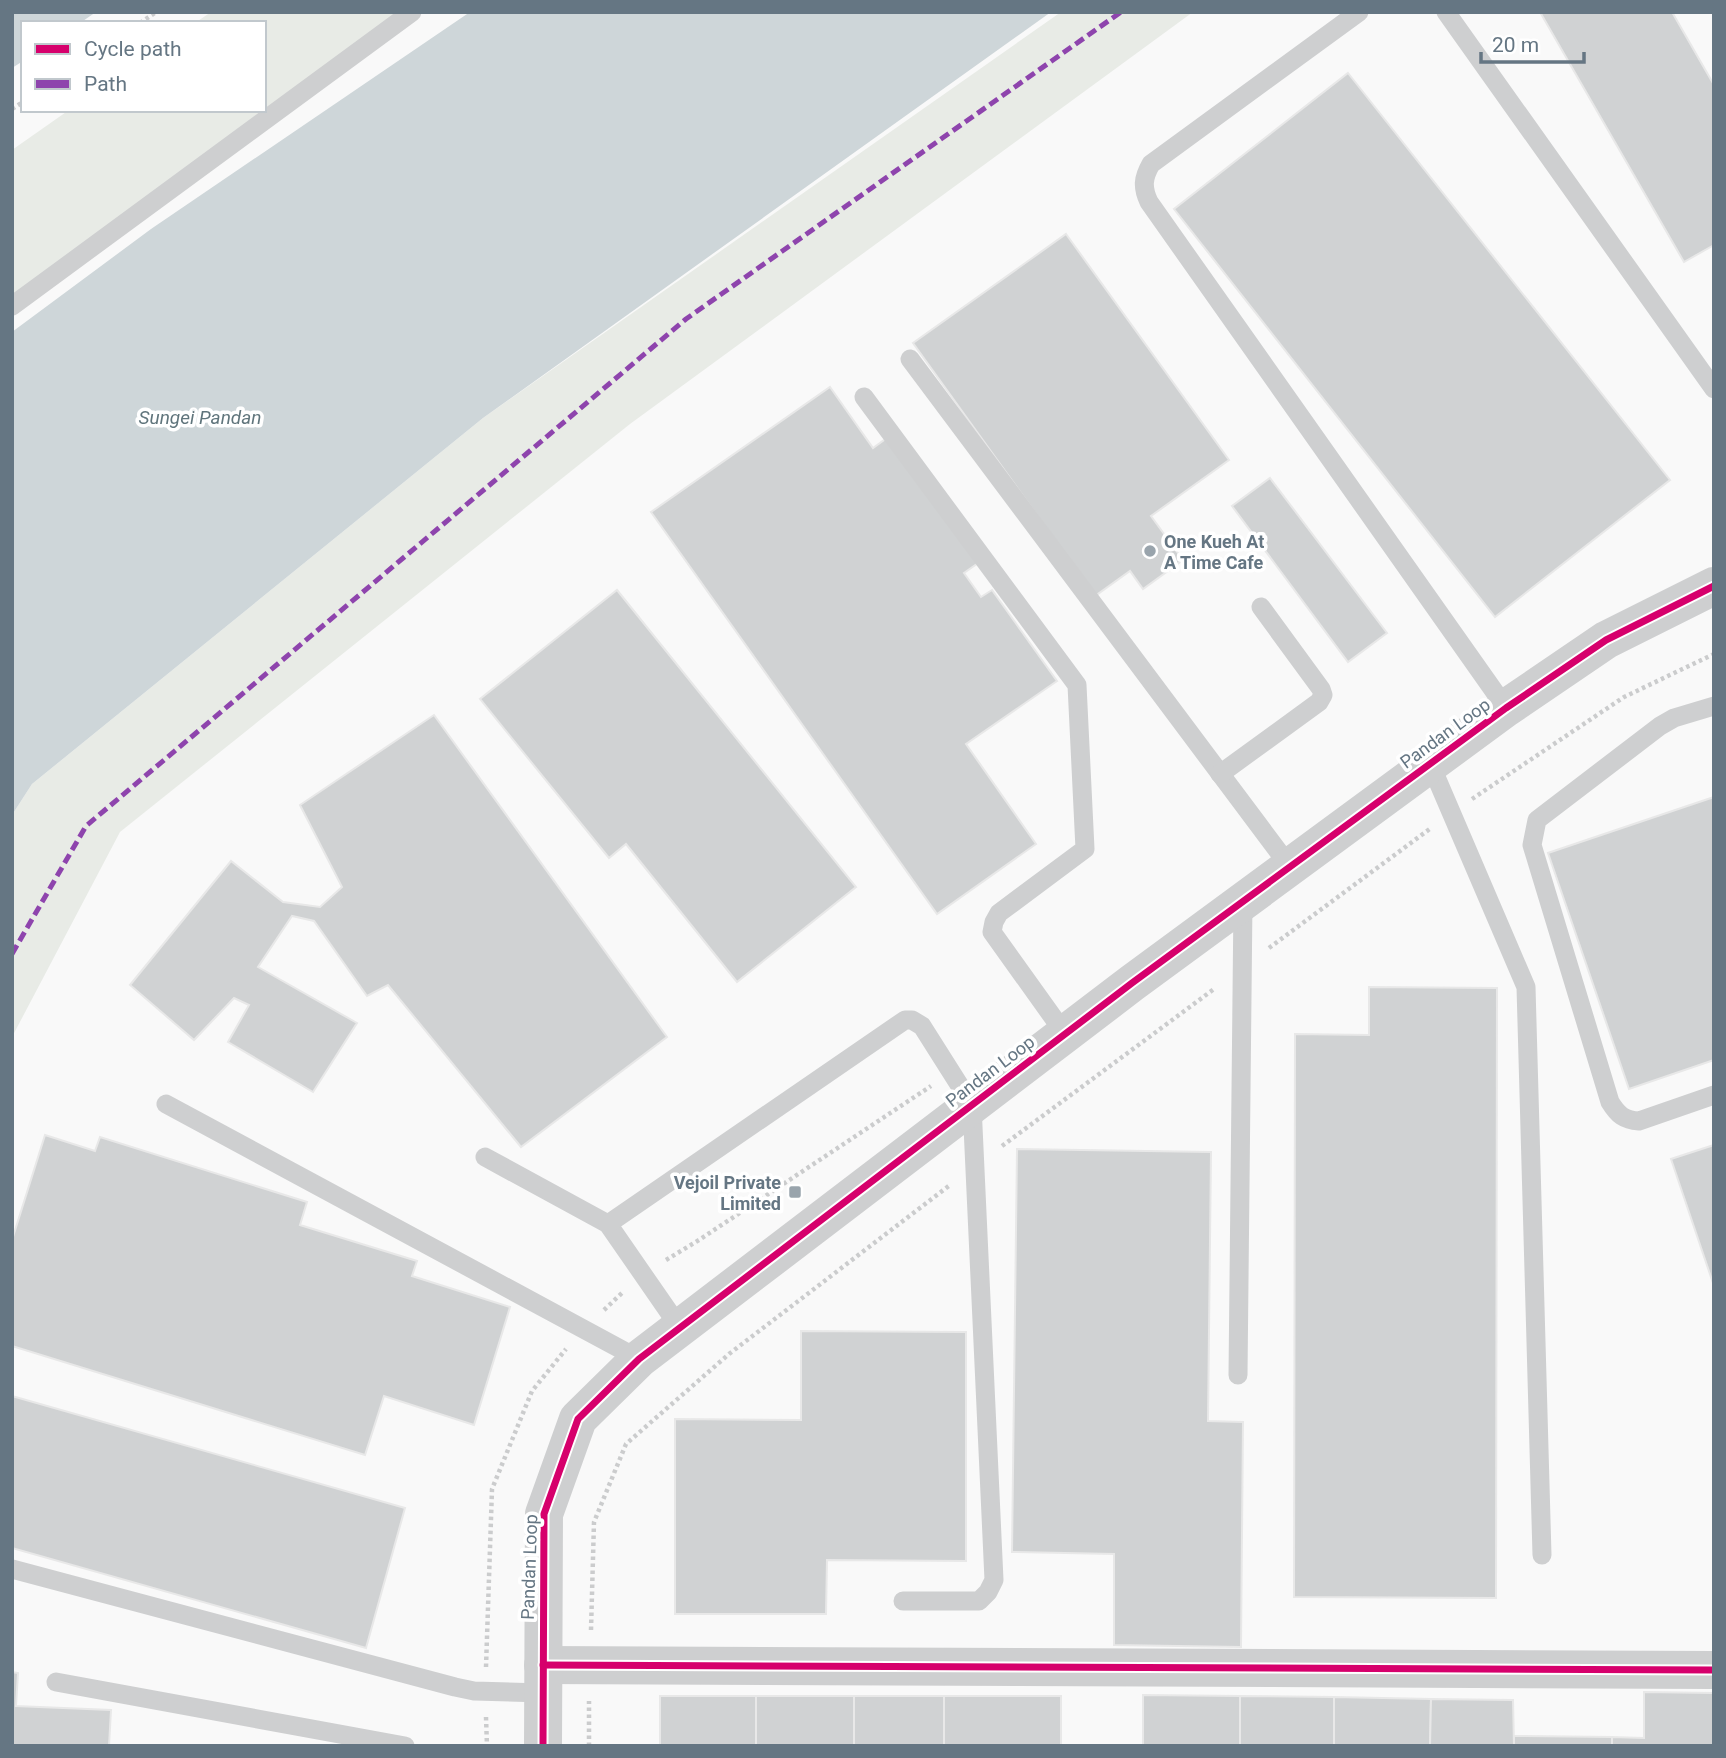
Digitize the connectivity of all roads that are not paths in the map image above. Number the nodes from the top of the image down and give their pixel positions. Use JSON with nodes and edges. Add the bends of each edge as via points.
{"nodes":[{"id":1,"x":412,"y":12,"type":"edge"},
{"id":2,"x":1359,"y":12,"type":"edge"},
{"id":3,"x":1446,"y":12,"type":"edge"},
{"id":4,"x":12,"y":306,"type":"edge"},
{"id":5,"x":910,"y":359,"type":"dead end"},
{"id":6,"x":1714,"y":389,"type":"edge"},
{"id":7,"x":864,"y":397,"type":"dead end"},
{"id":8,"x":1714,"y":586,"type":"edge"},
{"id":9,"x":1261,"y":607,"type":"dead end"},
{"id":10,"x":1714,"y":706,"type":"edge"},
{"id":11,"x":1506,"y":708,"type":"junction"},
{"id":12,"x":1430,"y":763,"type":"junction"},
{"id":13,"x":1220,"y":774,"type":"junction"},
{"id":14,"x":1290,"y":867,"type":"junction"},
{"id":15,"x":1243,"y":901,"type":"junction"},
{"id":16,"x":1065,"y":1034,"type":"junction"},
{"id":17,"x":1714,"y":1095,"type":"edge"},
{"id":18,"x":166,"y":1104,"type":"dead end"},
{"id":19,"x":972,"y":1105,"type":"junction"},
{"id":20,"x":485,"y":1157,"type":"dead end"},
{"id":21,"x":608,"y":1224,"type":"junction"},
{"id":22,"x":680,"y":1328,"type":"junction"},
{"id":23,"x":639,"y":1359,"type":"junction"},
{"id":24,"x":1238,"y":1375,"type":"dead end"},
{"id":25,"x":1542,"y":1555,"type":"dead end"},
{"id":26,"x":12,"y":1569,"type":"edge"},
{"id":27,"x":902,"y":1601,"type":"dead end"},
{"id":28,"x":1714,"y":1670,"type":"edge"},
{"id":29,"x":543,"y":1679,"type":"junction"},
{"id":30,"x":56,"y":1682,"type":"dead end"},
{"id":31,"x":405,"y":1746,"type":"edge"},
{"id":32,"x":543,"y":1746,"type":"edge"}],
"edges":[{"from":1,"to":4,"type":"lane"},
{"from":2,"to":11,"type":"lane","via":[[1151,164],[1143,189]]},
{"from":3,"to":6,"type":"lane"},
{"from":5,"to":13,"type":"lane"},
{"from":7,"to":16,"type":"lane","via":[[1077,685],[1085,849],[999,913],[992,932]]},
{"from":8,"to":11,"type":"street","name":"Pandan Loop","via":[[1606,640]]},
{"from":9,"to":13,"type":"lane","via":[[1323,695]]},
{"from":10,"to":17,"type":"lane","via":[[1660,726],[1537,820],[1532,845],[1610,1102],[1618,1114],[1627,1121],[1639,1121]]},
{"from":11,"to":12,"type":"street","name":"Pandan Loop"},
{"from":12,"to":14,"type":"street","name":"Pandan Loop"},
{"from":12,"to":25,"type":"lane","via":[[1526,987]]},
{"from":13,"to":14,"type":"lane"},
{"from":14,"to":15,"type":"street","name":"Pandan Loop"},
{"from":15,"to":16,"type":"street","name":"Pandan Loop"},
{"from":15,"to":24,"type":"lane"},
{"from":16,"to":19,"type":"street","name":"Pandan Loop"},
{"from":18,"to":23,"type":"lane"},
{"from":19,"to":21,"type":"lane","via":[[922,1026],[905,1020]]},
{"from":19,"to":22,"type":"street","name":"Pandan Loop"},
{"from":19,"to":27,"type":"lane","via":[[994,1580],[979,1601]]},
{"from":20,"to":21,"type":"lane"},
{"from":21,"to":22,"type":"lane"},
{"from":22,"to":23,"type":"street","name":"Pandan Loop"},
{"from":23,"to":29,"type":"street","name":"Pandan Loop","via":[[578,1419],[544,1514]]},
{"from":26,"to":29,"type":"lane","via":[[454,1687],[474,1691]]},
{"from":28,"to":29,"type":"street","via":[[590,1666]]},
{"from":29,"to":32,"type":"street","name":"Pandan Loop"},
{"from":30,"to":31,"type":"lane"}]}
